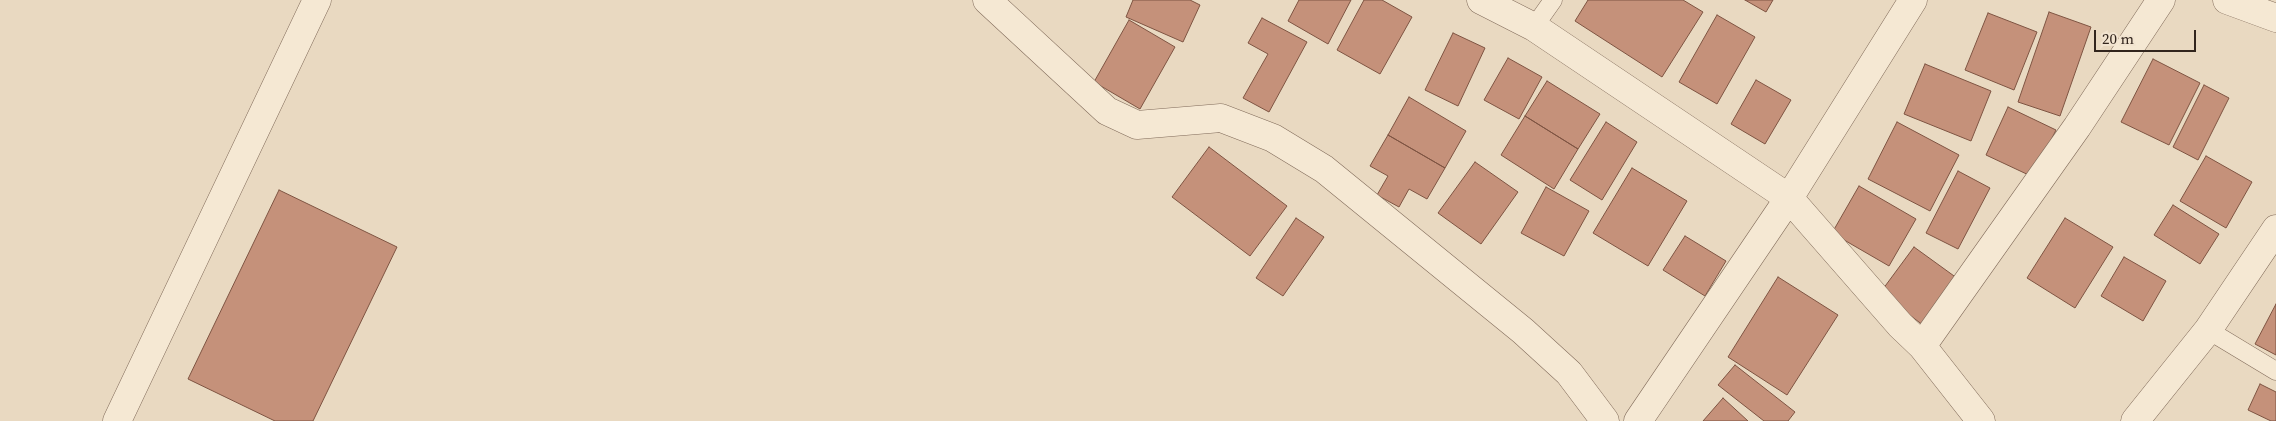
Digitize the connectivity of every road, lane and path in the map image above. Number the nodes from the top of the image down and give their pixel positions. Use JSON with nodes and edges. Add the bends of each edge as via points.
{"nodes":[{"id":1,"x":317,"y":0,"type":"edge"},
{"id":2,"x":987,"y":0,"type":"edge"},
{"id":3,"x":1482,"y":0,"type":"edge"},
{"id":4,"x":1553,"y":0,"type":"edge"},
{"id":5,"x":1913,"y":0,"type":"edge"},
{"id":6,"x":2161,"y":0,"type":"edge"},
{"id":7,"x":2227,"y":0,"type":"edge"},
{"id":8,"x":2276,"y":18,"type":"edge"},
{"id":9,"x":1534,"y":26,"type":"junction"},
{"id":10,"x":1789,"y":198,"type":"junction"},
{"id":11,"x":2276,"y":229,"type":"edge"},
{"id":12,"x":2208,"y":330,"type":"junction"},
{"id":13,"x":1922,"y":346,"type":"junction"},
{"id":14,"x":2276,"y":371,"type":"edge"},
{"id":15,"x":118,"y":421,"type":"edge"},
{"id":16,"x":1605,"y":421,"type":"edge"},
{"id":17,"x":1638,"y":421,"type":"edge"},
{"id":18,"x":1981,"y":421,"type":"edge"},
{"id":19,"x":2135,"y":421,"type":"edge"}],
"edges":[{"from":1,"to":15,"type":"street"},
{"from":2,"to":16,"type":"street","via":[[1107,111],[1137,125],[1221,118],[1273,138],[1324,169],[1523,331],[1569,373]]},
{"from":3,"to":9,"type":"street"},
{"from":4,"to":9,"type":"lane"},
{"from":5,"to":10,"type":"street"},
{"from":6,"to":13,"type":"street","via":[[2077,127]]},
{"from":7,"to":8,"type":"street"},
{"from":9,"to":10,"type":"street"},
{"from":10,"to":13,"type":"street"},
{"from":10,"to":17,"type":"street"},
{"from":11,"to":12,"type":"street"},
{"from":12,"to":14,"type":"lane"},
{"from":12,"to":19,"type":"street"},
{"from":13,"to":18,"type":"street"}]}
